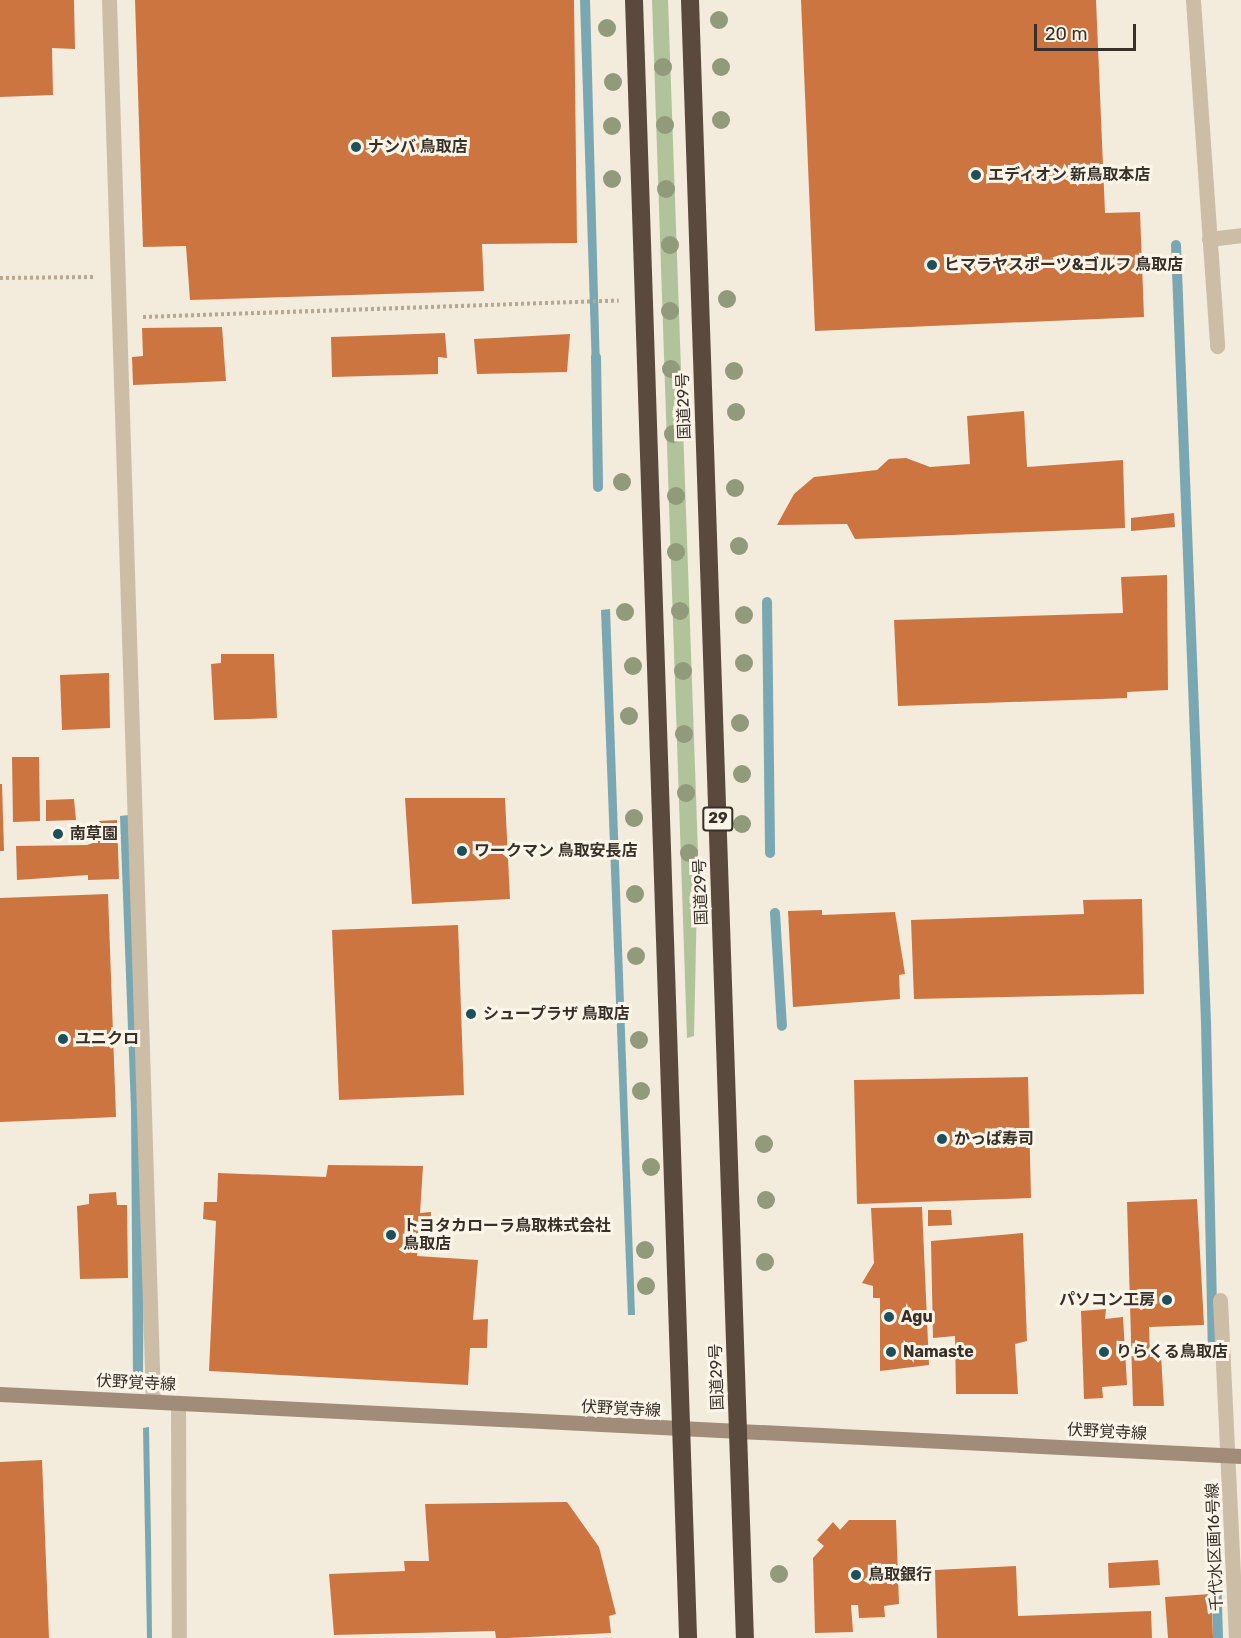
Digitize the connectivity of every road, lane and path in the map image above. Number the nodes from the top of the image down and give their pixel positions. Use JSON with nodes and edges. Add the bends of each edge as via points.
{"nodes":[{"id":1,"x":109,"y":0,"type":"edge"},
{"id":2,"x":634,"y":0,"type":"edge"},
{"id":3,"x":690,"y":0,"type":"edge"},
{"id":4,"x":1193,"y":0,"type":"edge"},
{"id":5,"x":1241,"y":235,"type":"edge"},
{"id":6,"x":1209,"y":238,"type":"junction"},
{"id":7,"x":118,"y":276,"type":"junction"},
{"id":8,"x":0,"y":278,"type":"edge"},
{"id":9,"x":643,"y":299,"type":"junction"},
{"id":10,"x":120,"y":317,"type":"junction"},
{"id":11,"x":1217,"y":346,"type":"dead end"},
{"id":12,"x":1220,"y":1300,"type":"dead end"},
{"id":13,"x":0,"y":1394,"type":"edge"},
{"id":14,"x":153,"y":1401,"type":"junction"},
{"id":15,"x":178,"y":1403,"type":"junction"},
{"id":16,"x":681,"y":1429,"type":"junction"},
{"id":17,"x":739,"y":1432,"type":"junction"},
{"id":18,"x":1235,"y":1456,"type":"edge"},
{"id":19,"x":179,"y":1637,"type":"edge"},
{"id":20,"x":688,"y":1638,"type":"edge"},
{"id":21,"x":745,"y":1638,"type":"edge"},
{"id":22,"x":1236,"y":1638,"type":"edge"}],
"edges":[{"from":1,"to":7,"type":"street"},
{"from":2,"to":9,"type":"highway"},
{"from":3,"to":17,"type":"highway","name":"国道29号","number":"29"},
{"from":4,"to":6,"type":"street"},
{"from":5,"to":6,"type":"street"},
{"from":6,"to":11,"type":"street"},
{"from":7,"to":8,"type":"path"},
{"from":7,"to":10,"type":"street"},
{"from":9,"to":10,"type":"path"},
{"from":9,"to":16,"type":"highway"},
{"from":10,"to":14,"type":"street"},
{"from":12,"to":18,"type":"street","name":"千代水区画16号線"},
{"from":13,"to":14,"type":"main road","name":"伏野覚寺線"},
{"from":14,"to":15,"type":"main road","name":"伏野覚寺線"},
{"from":15,"to":16,"type":"main road","name":"伏野覚寺線"},
{"from":15,"to":19,"type":"street"},
{"from":16,"to":17,"type":"main road","name":"伏野覚寺線"},
{"from":16,"to":20,"type":"highway"},
{"from":17,"to":18,"type":"main road","name":"伏野覚寺線"},
{"from":17,"to":21,"type":"highway","name":"国道29号","number":"29"},
{"from":18,"to":22,"type":"street","name":"千代水区画16号線"}]}
